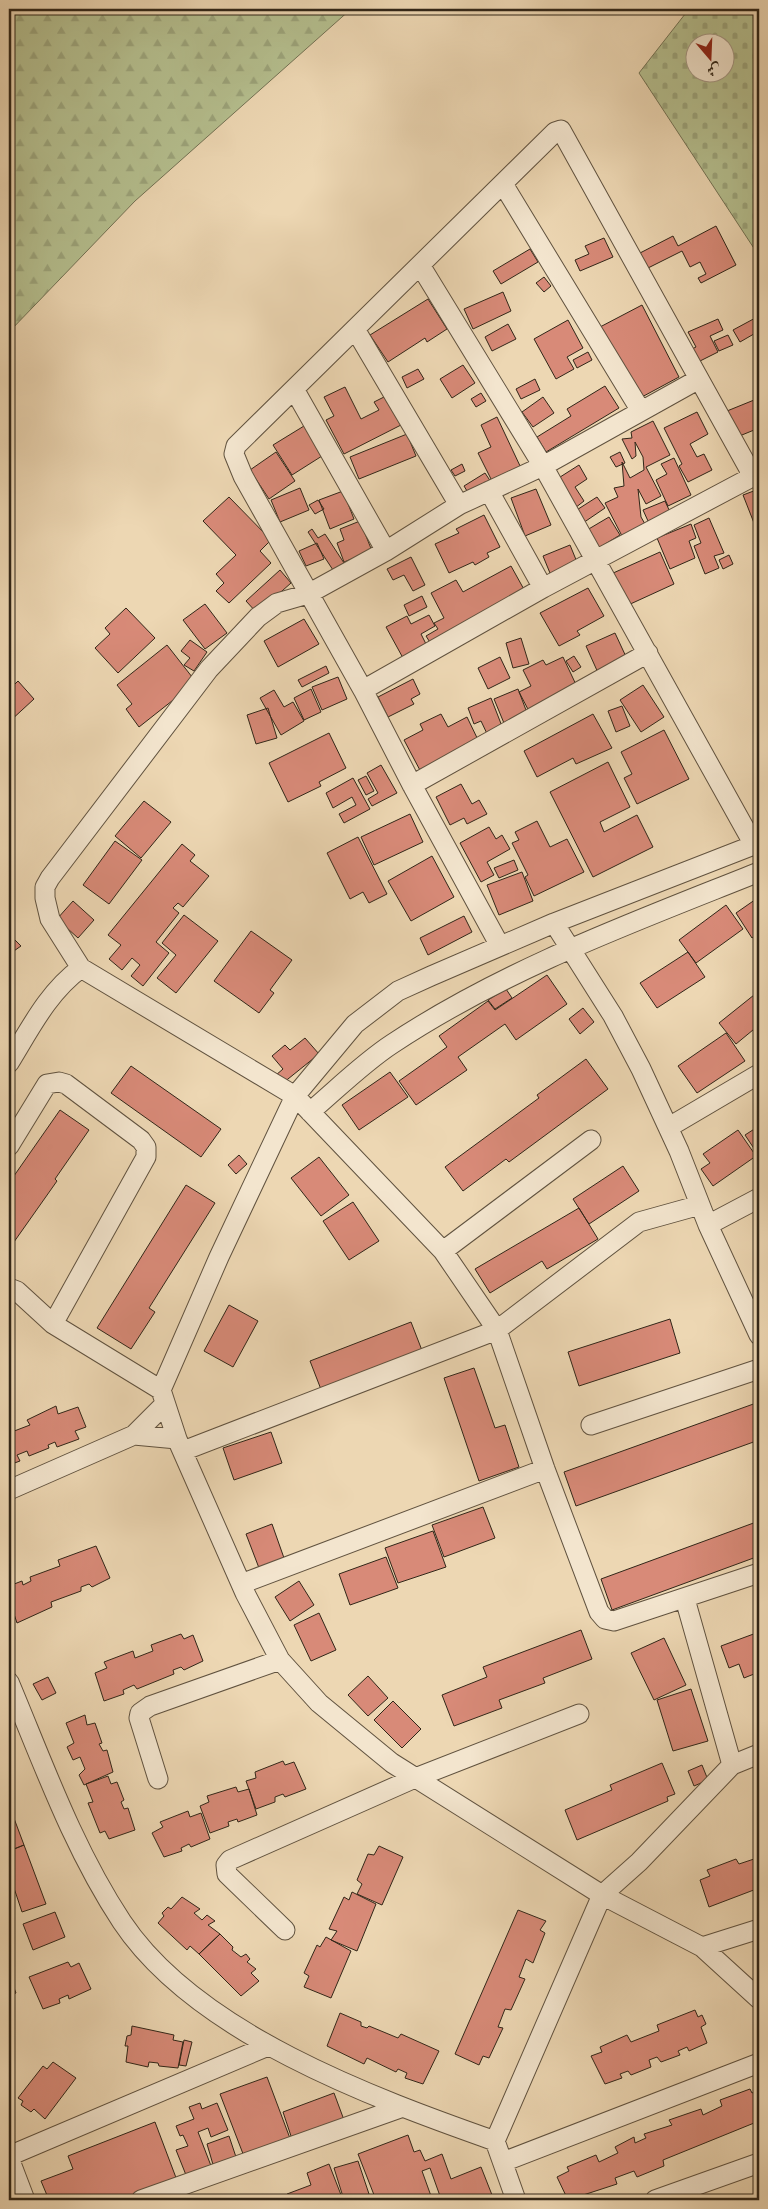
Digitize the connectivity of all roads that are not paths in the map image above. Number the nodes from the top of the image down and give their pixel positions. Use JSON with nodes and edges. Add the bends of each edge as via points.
{"nodes":[{"id":1,"x":502,"y":184,"type":"junction"},
{"id":2,"x":420,"y":265,"type":"junction"},
{"id":3,"x":355,"y":329,"type":"junction"},
{"id":4,"x":699,"y":379,"type":"junction"},
{"id":5,"x":294,"y":389,"type":"junction"},
{"id":6,"x":641,"y":411,"type":"junction"},
{"id":7,"x":542,"y":466,"type":"junction"},
{"id":8,"x":489,"y":491,"type":"junction"},
{"id":9,"x":459,"y":505,"type":"junction"},
{"id":10,"x":386,"y":551,"type":"junction"},
{"id":11,"x":595,"y":560,"type":"junction"},
{"id":12,"x":543,"y":588,"type":"junction"},
{"id":13,"x":308,"y":594,"type":"junction"},
{"id":14,"x":648,"y":654,"type":"junction"},
{"id":15,"x":363,"y":690,"type":"junction"},
{"id":16,"x":412,"y":785,"type":"junction"},
{"id":17,"x":757,"y":844,"type":"edge"},
{"id":18,"x":759,"y":872,"type":"edge"},
{"id":19,"x":554,"y":923,"type":"junction"},
{"id":20,"x":500,"y":946,"type":"junction"},
{"id":21,"x":571,"y":948,"type":"junction"},
{"id":22,"x":82,"y":968,"type":"junction"},
{"id":23,"x":9,"y":1063,"type":"edge"},
{"id":24,"x":759,"y":1074,"type":"edge"},
{"id":25,"x":295,"y":1096,"type":"junction"},
{"id":26,"x":310,"y":1112,"type":"junction"},
{"id":27,"x":669,"y":1127,"type":"junction"},
{"id":28,"x":591,"y":1140,"type":"dead end"},
{"id":29,"x":9,"y":1146,"type":"edge"},
{"id":30,"x":759,"y":1198,"type":"edge"},
{"id":31,"x":700,"y":1205,"type":"junction"},
{"id":32,"x":708,"y":1225,"type":"junction"},
{"id":33,"x":443,"y":1251,"type":"junction"},
{"id":34,"x":9,"y":1288,"type":"edge"},
{"id":35,"x":53,"y":1324,"type":"junction"},
{"id":36,"x":497,"y":1330,"type":"junction"},
{"id":37,"x":759,"y":1335,"type":"edge"},
{"id":38,"x":759,"y":1369,"type":"edge"},
{"id":39,"x":163,"y":1397,"type":"junction"},
{"id":40,"x":591,"y":1425,"type":"dead end"},
{"id":41,"x":134,"y":1435,"type":"junction"},
{"id":42,"x":180,"y":1445,"type":"junction"},
{"id":43,"x":544,"y":1469,"type":"junction"},
{"id":44,"x":9,"y":1490,"type":"edge"},
{"id":45,"x":759,"y":1573,"type":"edge"},
{"id":46,"x":241,"y":1584,"type":"junction"},
{"id":47,"x":685,"y":1599,"type":"junction"},
{"id":48,"x":280,"y":1660,"type":"junction"},
{"id":49,"x":9,"y":1682,"type":"edge"},
{"id":50,"x":14,"y":1708,"type":"edge"},
{"id":51,"x":579,"y":1714,"type":"dead end"},
{"id":52,"x":759,"y":1754,"type":"edge"},
{"id":53,"x":732,"y":1765,"type":"junction"},
{"id":54,"x":415,"y":1778,"type":"junction"},
{"id":55,"x":158,"y":1780,"type":"dead end"},
{"id":56,"x":602,"y":1895,"type":"junction"},
{"id":57,"x":759,"y":1929,"type":"edge"},
{"id":58,"x":285,"y":1930,"type":"dead end"},
{"id":59,"x":702,"y":1947,"type":"junction"},
{"id":60,"x":759,"y":1999,"type":"edge"},
{"id":61,"x":268,"y":2046,"type":"junction"},
{"id":62,"x":759,"y":2063,"type":"edge"},
{"id":63,"x":400,"y":2108,"type":"junction"},
{"id":64,"x":495,"y":2141,"type":"junction"},
{"id":65,"x":9,"y":2157,"type":"edge"},
{"id":66,"x":503,"y":2162,"type":"junction"},
{"id":67,"x":759,"y":2163,"type":"edge"},
{"id":68,"x":25,"y":2200,"type":"edge"},
{"id":69,"x":140,"y":2200,"type":"edge"},
{"id":70,"x":516,"y":2200,"type":"edge"},
{"id":71,"x":656,"y":2200,"type":"edge"}],
"edges":[{"from":1,"to":2,"type":"street"},
{"from":1,"to":4,"type":"street","via":[[555,132],[561,130]]},
{"from":1,"to":6,"type":"street"},
{"from":2,"to":3,"type":"street"},
{"from":2,"to":7,"type":"street"},
{"from":3,"to":5,"type":"street"},
{"from":3,"to":9,"type":"street"},
{"from":4,"to":6,"type":"street"},
{"from":4,"to":11,"type":"street","via":[[749,470],[750,478]]},
{"from":5,"to":10,"type":"street"},
{"from":5,"to":13,"type":"street","via":[[236,446],[234,454]]},
{"from":6,"to":7,"type":"street"},
{"from":7,"to":8,"type":"street"},
{"from":7,"to":11,"type":"street"},
{"from":8,"to":9,"type":"street"},
{"from":8,"to":12,"type":"street"},
{"from":9,"to":10,"type":"street"},
{"from":10,"to":13,"type":"street"},
{"from":11,"to":12,"type":"street"},
{"from":11,"to":14,"type":"street"},
{"from":12,"to":15,"type":"street"},
{"from":13,"to":15,"type":"street"},
{"from":13,"to":22,"type":"street","via":[[277,603],[264,612],[209,668],[50,878],[44,898],[50,919]]},
{"from":14,"to":16,"type":"street"},
{"from":14,"to":17,"type":"street"},
{"from":15,"to":16,"type":"street"},
{"from":16,"to":20,"type":"street"},
{"from":17,"to":19,"type":"street"},
{"from":18,"to":21,"type":"street"},
{"from":19,"to":20,"type":"street"},
{"from":19,"to":21,"type":"street"},
{"from":20,"to":25,"type":"street","via":[[398,991],[355,1024]]},
{"from":21,"to":26,"type":"street","via":[[459,1002],[390,1045]]},
{"from":21,"to":27,"type":"street","via":[[613,1016]]},
{"from":22,"to":23,"type":"street","via":[[44,1006]]},
{"from":22,"to":25,"type":"street"},
{"from":24,"to":27,"type":"street"},
{"from":25,"to":26,"type":"street"},
{"from":25,"to":39,"type":"street","via":[[219,1257]]},
{"from":26,"to":33,"type":"street"},
{"from":27,"to":31,"type":"street"},
{"from":28,"to":33,"type":"street"},
{"from":29,"to":35,"type":"street","via":[[47,1084],[59,1082],[88,1100],[146,1147],[146,1157]]},
{"from":30,"to":32,"type":"street"},
{"from":31,"to":32,"type":"street"},
{"from":31,"to":36,"type":"street","via":[[639,1222]]},
{"from":32,"to":37,"type":"street"},
{"from":33,"to":36,"type":"street"},
{"from":34,"to":35,"type":"street","via":[[18,1291]]},
{"from":35,"to":39,"type":"street"},
{"from":36,"to":42,"type":"street"},
{"from":36,"to":43,"type":"street"},
{"from":38,"to":40,"type":"street"},
{"from":39,"to":41,"type":"street"},
{"from":39,"to":42,"type":"street"},
{"from":41,"to":42,"type":"street"},
{"from":41,"to":44,"type":"street"},
{"from":42,"to":46,"type":"street"},
{"from":43,"to":46,"type":"street"},
{"from":43,"to":47,"type":"street","via":[[599,1612],[605,1619],[614,1621]]},
{"from":45,"to":47,"type":"street"},
{"from":46,"to":48,"type":"street"},
{"from":47,"to":53,"type":"street"},
{"from":48,"to":54,"type":"street","via":[[319,1703]]},
{"from":48,"to":55,"type":"street","via":[[150,1706],[140,1713],[138,1718]]},
{"from":49,"to":50,"type":"street"},
{"from":50,"to":61,"type":"street","via":[[75,1838],[122,1923],[153,1960],[194,1997]]},
{"from":51,"to":54,"type":"street"},
{"from":52,"to":53,"type":"street"},
{"from":53,"to":56,"type":"street","via":[[639,1862]]},
{"from":54,"to":56,"type":"street"},
{"from":54,"to":58,"type":"street","via":[[230,1860],[226,1865],[227,1874]]},
{"from":56,"to":59,"type":"street"},
{"from":56,"to":64,"type":"street"},
{"from":57,"to":59,"type":"street"},
{"from":59,"to":60,"type":"street"},
{"from":61,"to":63,"type":"street"},
{"from":61,"to":65,"type":"street"},
{"from":62,"to":66,"type":"street"},
{"from":63,"to":64,"type":"street"},
{"from":63,"to":69,"type":"street"},
{"from":64,"to":66,"type":"street"},
{"from":65,"to":68,"type":"street"},
{"from":66,"to":70,"type":"street"},
{"from":67,"to":71,"type":"street"}]}
